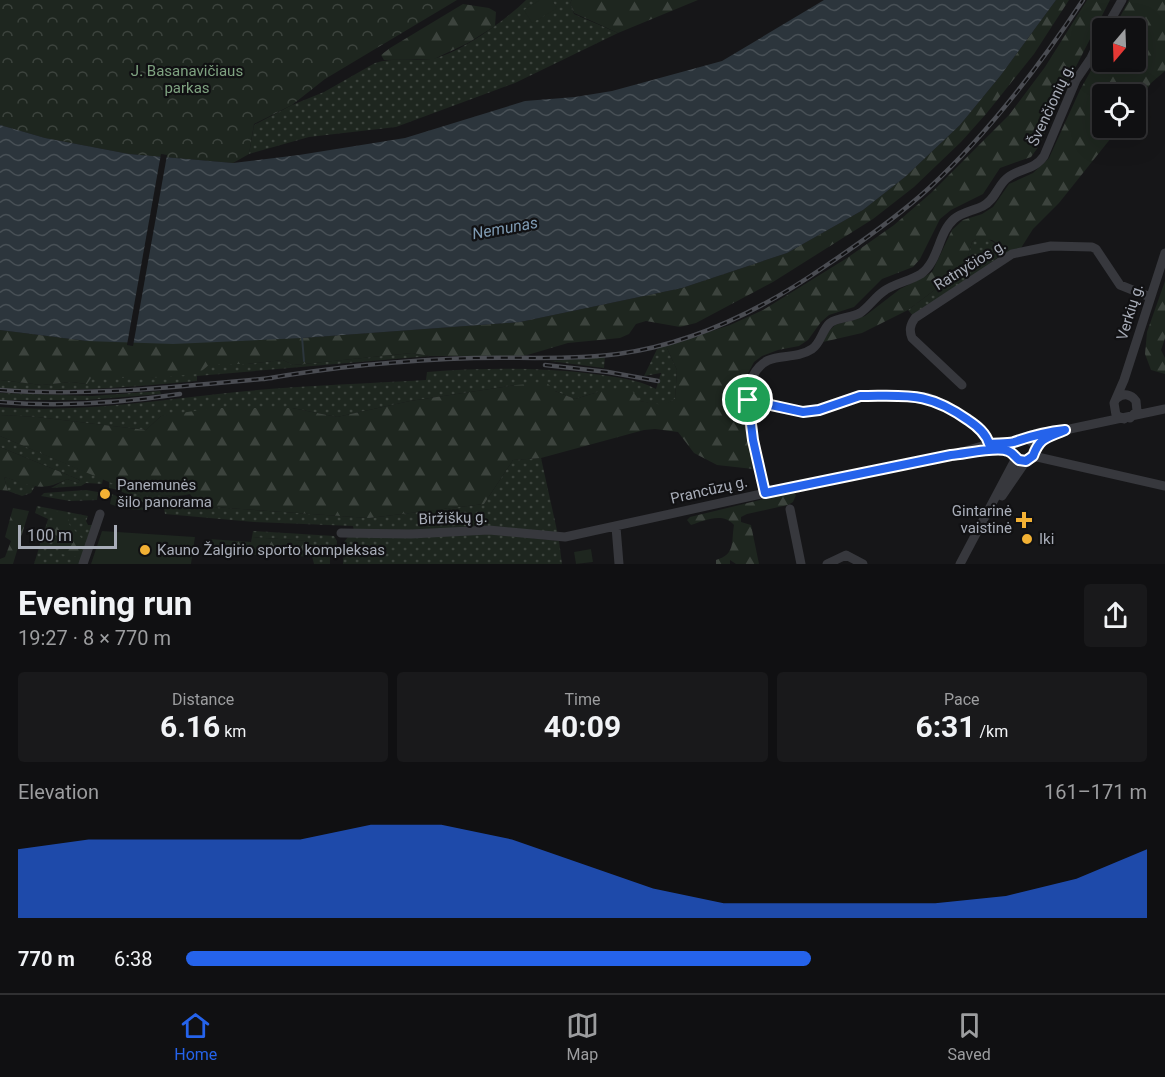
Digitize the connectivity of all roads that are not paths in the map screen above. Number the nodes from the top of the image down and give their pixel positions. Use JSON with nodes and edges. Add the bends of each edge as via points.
{"nodes":[{"id":1,"x":1122,"y":0,"type":"edge"},
{"id":2,"x":1112,"y":18,"type":"edge"},
{"id":3,"x":1092,"y":56,"type":"edge"},
{"id":4,"x":1165,"y":253,"type":"edge"},
{"id":5,"x":1150,"y":297,"type":"junction"},
{"id":6,"x":1124,"y":380,"type":"junction"},
{"id":7,"x":962,"y":385,"type":"dead end"},
{"id":8,"x":1128,"y":395,"type":"junction"},
{"id":9,"x":1117,"y":398,"type":"junction"},
{"id":10,"x":748,"y":400,"type":"junction"},
{"id":11,"x":1137,"y":404,"type":"junction"},
{"id":12,"x":1113,"y":409,"type":"junction"},
{"id":13,"x":1162,"y":410,"type":"edge"},
{"id":14,"x":1127,"y":418,"type":"junction"},
{"id":15,"x":1096,"y":423,"type":"junction"},
{"id":16,"x":1065,"y":430,"type":"junction"},
{"id":17,"x":1024,"y":438,"type":"junction"},
{"id":18,"x":1014,"y":442,"type":"junction"},
{"id":19,"x":990,"y":447,"type":"junction"},
{"id":20,"x":1025,"y":455,"type":"junction"},
{"id":21,"x":1165,"y":486,"type":"edge"},
{"id":22,"x":765,"y":493,"type":"junction"},
{"id":23,"x":789,"y":509,"type":"dead end"},
{"id":24,"x":100,"y":514,"type":"dead end"},
{"id":25,"x":616,"y":527,"type":"junction"},
{"id":26,"x":341,"y":533,"type":"dead end"},
{"id":27,"x":565,"y":537,"type":"joint"},
{"id":28,"x":83,"y":564,"type":"edge"},
{"id":29,"x":619,"y":564,"type":"edge"},
{"id":30,"x":801,"y":564,"type":"edge"},
{"id":31,"x":827,"y":564,"type":"edge"},
{"id":32,"x":863,"y":564,"type":"edge"},
{"id":33,"x":960,"y":564,"type":"edge"}],
"edges":[{"from":1,"to":2,"type":"street"},
{"from":3,"to":10,"type":"street","name":"Švenčionių g.","via":[[1076,80],[1037,165],[1003,181],[989,202],[953,219],[922,273],[882,292],[861,312],[827,325],[809,351],[764,362],[752,380]]},
{"from":4,"to":5,"type":"street","name":"Verkių g."},
{"from":5,"to":6,"type":"street","name":"Verkių g."},
{"from":5,"to":7,"type":"street","name":"Ratnyčios g.","via":[[1120,285],[1092,247],[1051,246],[1012,254],[910,325],[912,338]]},
{"from":6,"to":8,"type":"street"},
{"from":6,"to":9,"type":"street","name":"Verkių g."},
{"from":8,"to":9,"type":"street"},
{"from":8,"to":11,"type":"street"},
{"from":9,"to":12,"type":"street"},
{"from":10,"to":19,"type":"street","via":[[803,412],[860,396],[927,397],[978,428]]},
{"from":10,"to":22,"type":"street","name":"Švenčionių g."},
{"from":11,"to":13,"type":"street"},
{"from":11,"to":14,"type":"street","via":[[1137,411]]},
{"from":12,"to":14,"type":"street","via":[[1116,415]]},
{"from":12,"to":15,"type":"street"},
{"from":13,"to":14,"type":"street"},
{"from":14,"to":15,"type":"street"},
{"from":15,"to":16,"type":"street"},
{"from":16,"to":17,"type":"street"},
{"from":16,"to":20,"type":"street","via":[[1044,439]]},
{"from":17,"to":18,"type":"street","name":"Prancūzų g."},
{"from":17,"to":20,"type":"street","via":[[1031,441]]},
{"from":18,"to":19,"type":"street","name":"Prancūzų g."},
{"from":18,"to":20,"type":"street"},
{"from":19,"to":20,"type":"street","name":"Prancūzų g."},
{"from":19,"to":22,"type":"street","name":"Prancūzų g."},
{"from":20,"to":21,"type":"street","name":"Prancūzų g."},
{"from":20,"to":33,"type":"street"},
{"from":22,"to":25,"type":"street","name":"Prancūzų g."},
{"from":23,"to":30,"type":"street"},
{"from":24,"to":28,"type":"street"},
{"from":25,"to":27,"type":"street","name":"Prancūzų g."},
{"from":25,"to":29,"type":"street"},
{"from":26,"to":27,"type":"street","name":"Biržiškų g.","via":[[489,530]]},
{"from":31,"to":32,"type":"street","via":[[846,555]]}]}
